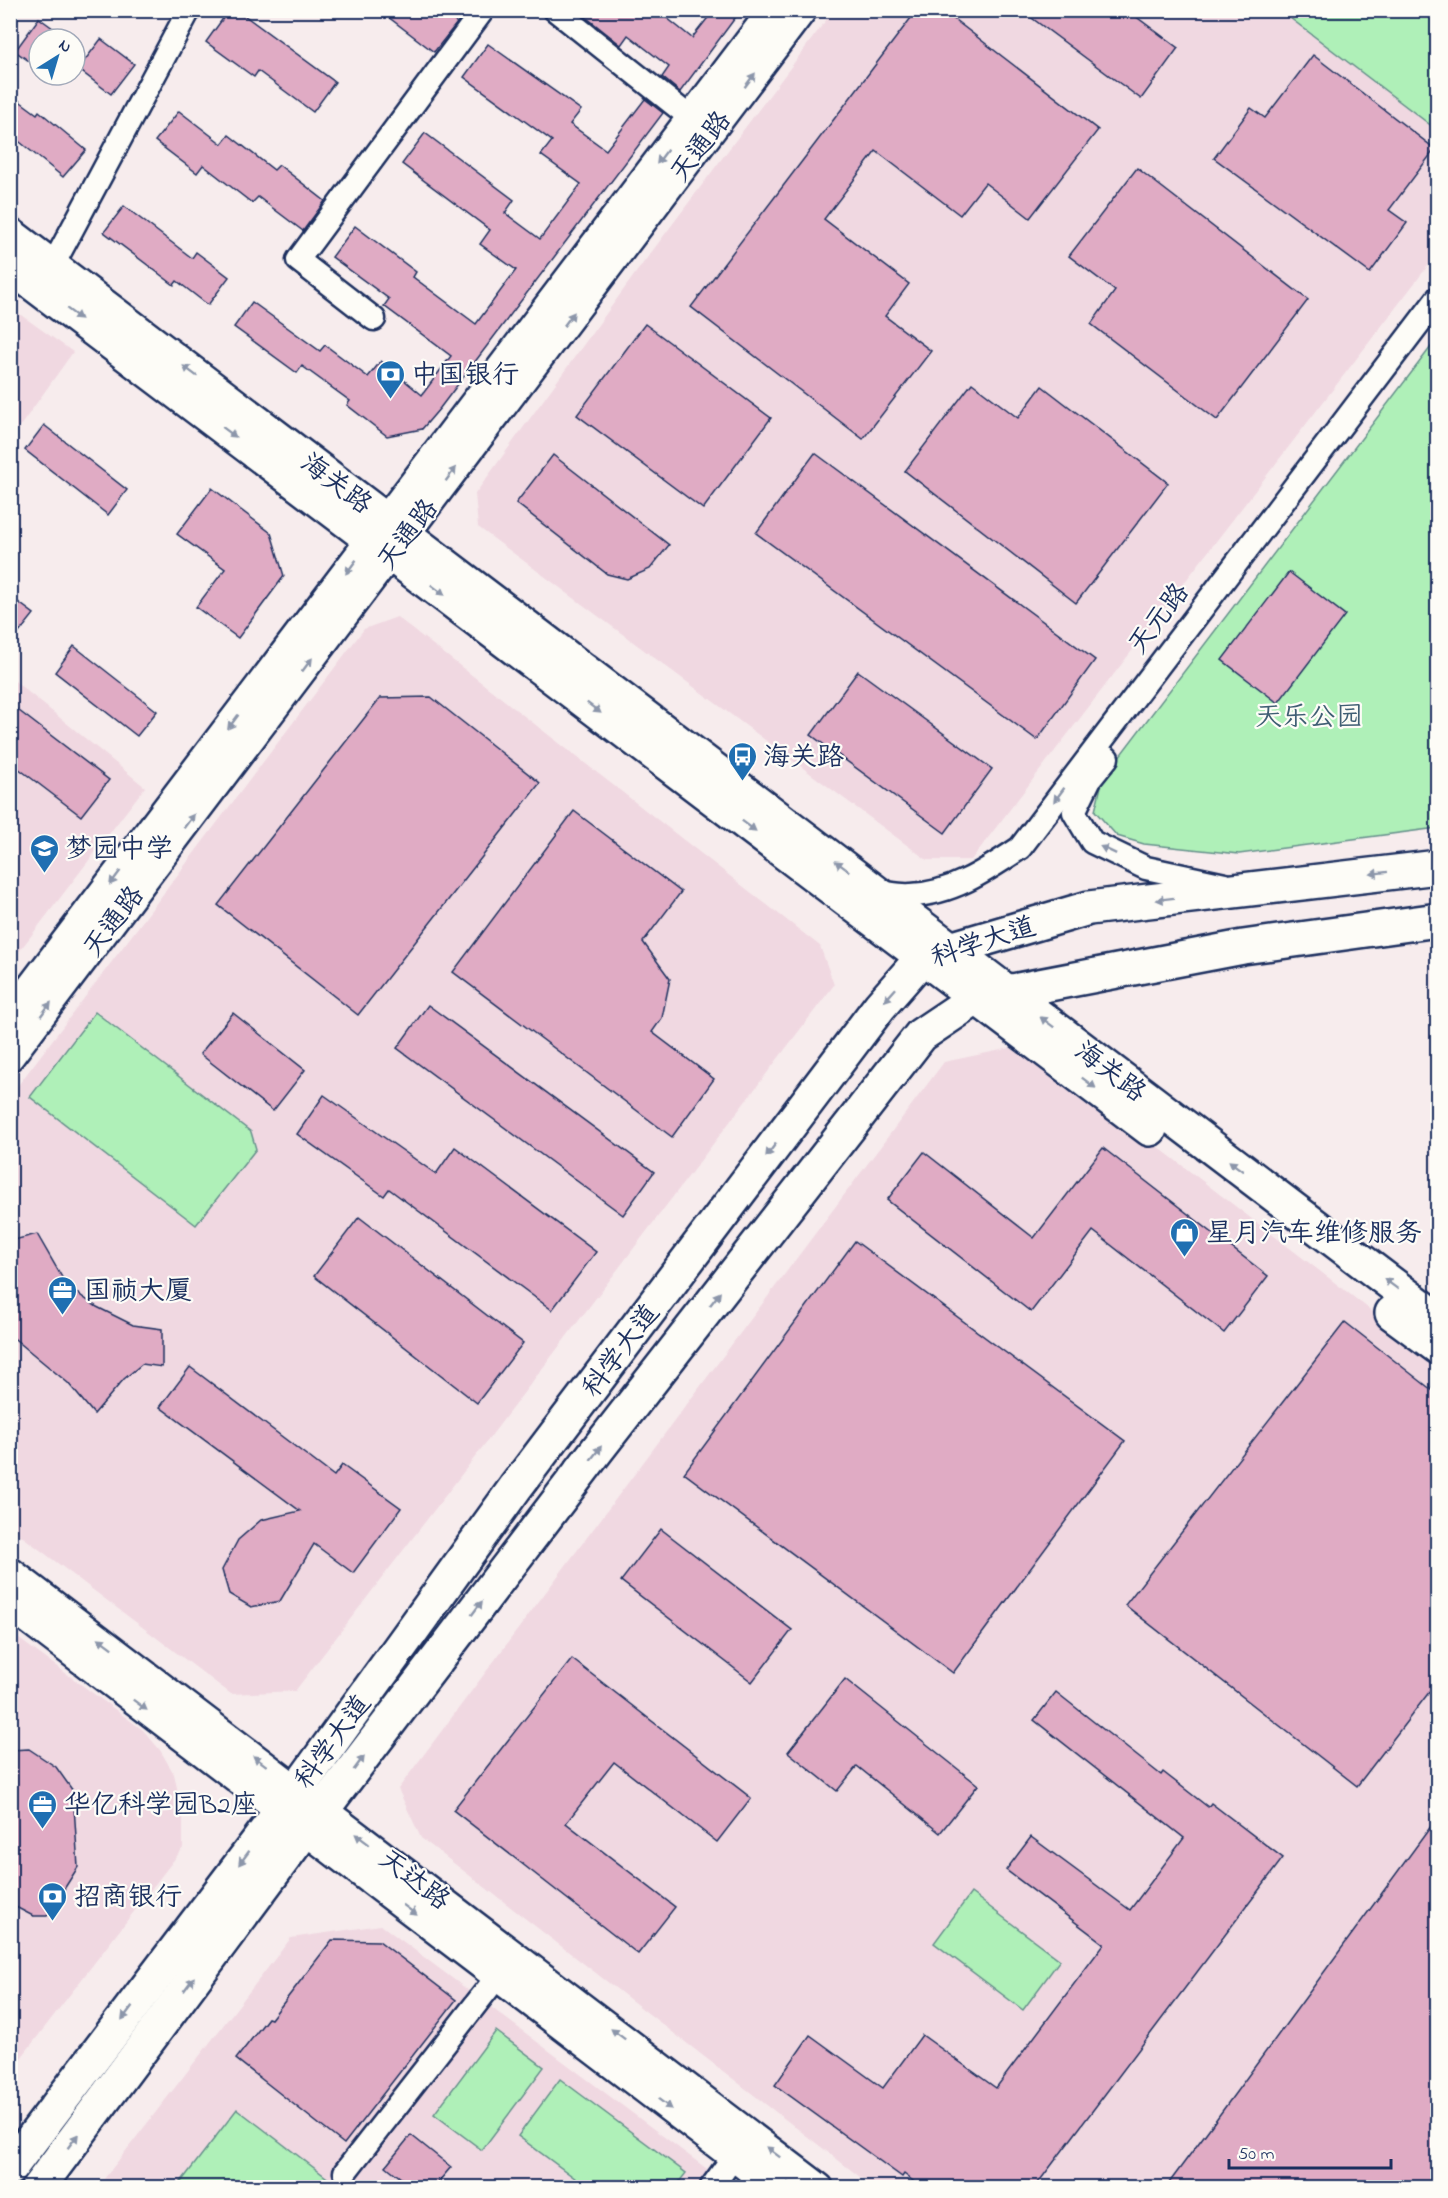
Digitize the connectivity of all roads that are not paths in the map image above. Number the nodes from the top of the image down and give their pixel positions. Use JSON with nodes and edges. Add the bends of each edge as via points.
{"nodes":[{"id":1,"x":189,"y":10,"type":"edge"},
{"id":2,"x":483,"y":10,"type":"edge"},
{"id":3,"x":555,"y":10,"type":"edge"},
{"id":4,"x":773,"y":10,"type":"edge"},
{"id":5,"x":802,"y":10,"type":"edge"},
{"id":6,"x":692,"y":118,"type":"junction"},
{"id":7,"x":10,"y":235,"type":"edge"},
{"id":8,"x":10,"y":266,"type":"edge"},
{"id":9,"x":46,"y":278,"type":"junction"},
{"id":10,"x":1437,"y":298,"type":"edge"},
{"id":11,"x":374,"y":319,"type":"dead end"},
{"id":12,"x":1437,"y":323,"type":"edge"},
{"id":13,"x":389,"y":538,"type":"junction"},
{"id":14,"x":1437,"y":867,"type":"edge"},
{"id":15,"x":1244,"y":890,"type":"junction"},
{"id":16,"x":875,"y":891,"type":"junction"},
{"id":17,"x":1437,"y":920,"type":"edge"},
{"id":18,"x":937,"y":953,"type":"junction"},
{"id":19,"x":1008,"y":993,"type":"junction"},
{"id":20,"x":976,"y":998,"type":"junction"},
{"id":21,"x":10,"y":1015,"type":"edge"},
{"id":22,"x":10,"y":1056,"type":"edge"},
{"id":23,"x":1437,"y":1319,"type":"edge"},
{"id":24,"x":1437,"y":1347,"type":"edge"},
{"id":25,"x":10,"y":1572,"type":"edge"},
{"id":26,"x":10,"y":1605,"type":"edge"},
{"id":27,"x":301,"y":1810,"type":"junction"},
{"id":28,"x":497,"y":1977,"type":"junction"},
{"id":29,"x":734,"y":2156,"type":"junction"},
{"id":30,"x":10,"y":2168,"type":"edge"},
{"id":31,"x":345,"y":2172,"type":"dead end"},
{"id":32,"x":38,"y":2187,"type":"edge"},
{"id":33,"x":711,"y":2187,"type":"edge"},
{"id":34,"x":775,"y":2187,"type":"edge"},
{"id":35,"x":819,"y":2187,"type":"edge"}],
"edges":[{"from":1,"to":9,"type":"street"},
{"from":2,"to":11,"type":"street","via":[[298,260]]},
{"from":3,"to":6,"type":"street"},
{"from":4,"to":6,"type":"street","name":"天通路"},
{"from":13,"to":5,"type":"street","name":"天通路","one_way":true},
{"from":6,"to":13,"type":"street","name":"天通路","one_way":true},
{"from":7,"to":9,"type":"main road","name":"海关路"},
{"from":8,"to":9,"type":"main road","name":"海关路"},
{"from":9,"to":13,"type":"main road","name":"海关路"},
{"from":10,"to":16,"type":"street","name":"天元路","one_way":true,"via":[[1020,849],[978,876],[934,892],[910,896]]},
{"from":15,"to":12,"type":"street","name":"天元路","one_way":true,"via":[[1146,867],[1092,842],[1074,812],[1090,779]]},
{"from":16,"to":13,"type":"main road","name":"海关路","one_way":true},
{"from":13,"to":18,"type":"main road","name":"海关路","one_way":true},
{"from":13,"to":21,"type":"street","name":"天通路","one_way":true},
{"from":22,"to":13,"type":"street","name":"天通路","one_way":true},
{"from":14,"to":15,"type":"main road","name":"科学大道","one_way":true},
{"from":15,"to":18,"type":"main road","name":"科学大道","one_way":true,"via":[[1089,908]]},
{"from":16,"to":18,"type":"main road","name":"海关路"},
{"from":17,"to":19,"type":"main road","name":"科学大道","via":[[1244,947]]},
{"from":18,"to":19,"type":"main road","name":"海关路"},
{"from":18,"to":20,"type":"main road","name":"海关路"},
{"from":18,"to":27,"type":"main road","name":"科学大道","one_way":true,"via":[[880,1006],[522,1479]]},
{"from":19,"to":20,"type":"main road","name":"科学大道"},
{"from":23,"to":19,"type":"main road","name":"海关路","one_way":true},
{"from":20,"to":24,"type":"main road","name":"海关路","one_way":true},
{"from":27,"to":20,"type":"main road","name":"科学大道","one_way":true,"via":[[597,1450],[921,1035]]},
{"from":27,"to":25,"type":"street","name":"天达路","one_way":true},
{"from":26,"to":27,"type":"street","name":"天达路","one_way":true},
{"from":27,"to":28,"type":"street","name":"天达路","one_way":true},
{"from":27,"to":30,"type":"main road","name":"科学大道","one_way":true},
{"from":32,"to":27,"type":"main road","name":"科学大道","one_way":true},
{"from":35,"to":27,"type":"street","name":"天达路","one_way":true},
{"from":28,"to":29,"type":"street","name":"天达路","one_way":true},
{"from":28,"to":31,"type":"street"},
{"from":29,"to":33,"type":"street"},
{"from":29,"to":34,"type":"street","name":"天达路"}]}
